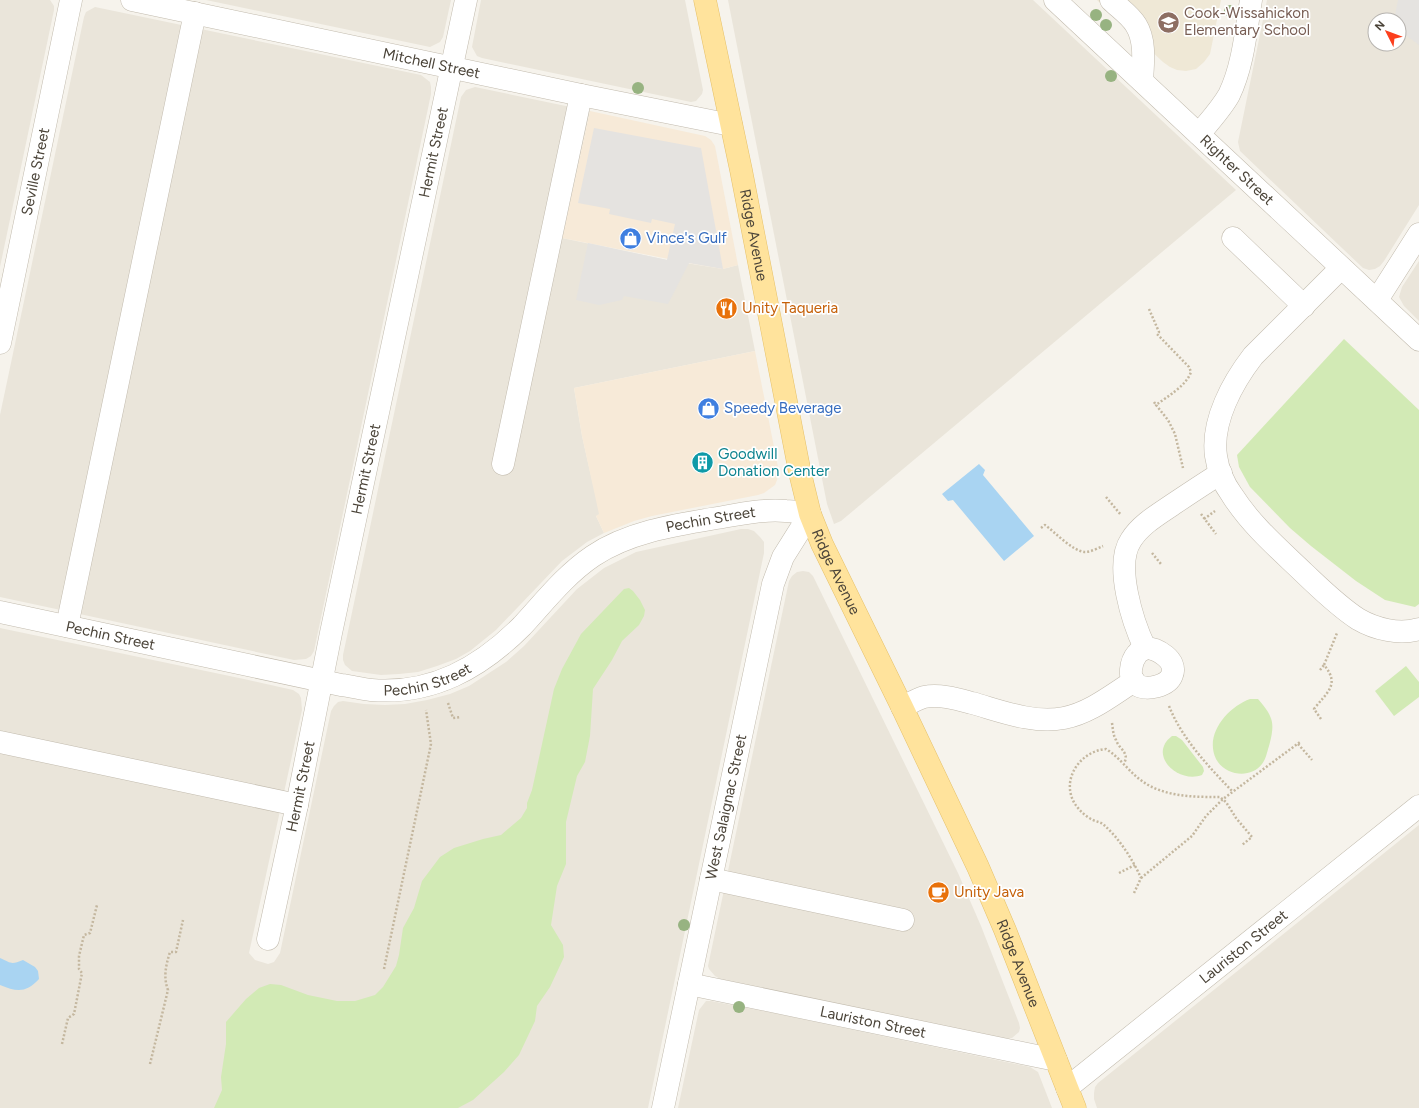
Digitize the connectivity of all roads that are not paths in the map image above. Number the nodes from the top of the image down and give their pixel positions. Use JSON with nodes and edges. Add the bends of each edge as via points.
{"nodes":[{"id":1,"x":71,"y":0,"type":"edge"},
{"id":2,"x":132,"y":0,"type":"edge"},
{"id":3,"x":466,"y":0,"type":"edge"},
{"id":4,"x":705,"y":0,"type":"edge"},
{"id":5,"x":1055,"y":0,"type":"edge"},
{"id":6,"x":1111,"y":0,"type":"edge"},
{"id":7,"x":1252,"y":0,"type":"edge"},
{"id":8,"x":195,"y":13,"type":"junction"},
{"id":9,"x":452,"y":67,"type":"junction"},
{"id":10,"x":1142,"y":81,"type":"junction"},
{"id":11,"x":581,"y":95,"type":"junction"},
{"id":12,"x":731,"y":125,"type":"junction"},
{"id":13,"x":1199,"y":134,"type":"junction"},
{"id":14,"x":1419,"y":234,"type":"edge"},
{"id":15,"x":1233,"y":238,"type":"dead end"},
{"id":16,"x":1341,"y":268,"type":"junction"},
{"id":17,"x":1377,"y":300,"type":"junction"},
{"id":18,"x":1304,"y":306,"type":"junction"},
{"id":19,"x":1419,"y":340,"type":"edge"},
{"id":20,"x":0,"y":343,"type":"edge"},
{"id":21,"x":503,"y":464,"type":"dead end"},
{"id":22,"x":1221,"y":473,"type":"junction"},
{"id":23,"x":810,"y":514,"type":"junction"},
{"id":24,"x":0,"y":612,"type":"edge"},
{"id":25,"x":67,"y":626,"type":"junction"},
{"id":26,"x":1419,"y":629,"type":"edge"},
{"id":27,"x":1145,"y":648,"type":"junction"},
{"id":28,"x":322,"y":680,"type":"junction"},
{"id":29,"x":1134,"y":681,"type":"junction"},
{"id":30,"x":902,"y":707,"type":"junction"},
{"id":31,"x":0,"y":742,"type":"edge"},
{"id":32,"x":297,"y":806,"type":"junction"},
{"id":33,"x":1419,"y":806,"type":"edge"},
{"id":34,"x":711,"y":879,"type":"junction"},
{"id":35,"x":903,"y":920,"type":"dead end"},
{"id":36,"x":268,"y":939,"type":"dead end"},
{"id":37,"x":689,"y":984,"type":"junction"},
{"id":38,"x":1056,"y":1060,"type":"junction"},
{"id":39,"x":1067,"y":1088,"type":"junction"},
{"id":40,"x":663,"y":1108,"type":"edge"},
{"id":41,"x":1075,"y":1108,"type":"edge"}],
"edges":[{"from":1,"to":20,"type":"street","name":"Seville Street"},
{"from":2,"to":8,"type":"street","name":"Mitchell Street"},
{"from":3,"to":9,"type":"street","name":"Hermit Street"},
{"from":4,"to":12,"type":"main road","name":"Ridge Avenue"},
{"from":5,"to":10,"type":"street","name":"Righter Street"},
{"from":6,"to":10,"type":"street","via":[[1136,25],[1140,35],[1143,49]]},
{"from":7,"to":13,"type":"street","via":[[1235,79],[1228,96]]},
{"from":8,"to":9,"type":"street","name":"Mitchell Street"},
{"from":8,"to":25,"type":"street"},
{"from":9,"to":11,"type":"street","name":"Mitchell Street"},
{"from":9,"to":28,"type":"street","name":"Hermit Street"},
{"from":10,"to":13,"type":"street","name":"Righter Street"},
{"from":11,"to":12,"type":"street","name":"Mitchell Street"},
{"from":11,"to":21,"type":"street"},
{"from":12,"to":23,"type":"main road","name":"Ridge Avenue"},
{"from":13,"to":16,"type":"street","name":"Righter Street"},
{"from":14,"to":17,"type":"street"},
{"from":15,"to":18,"type":"street"},
{"from":16,"to":17,"type":"street","name":"Righter Street"},
{"from":16,"to":18,"type":"street"},
{"from":17,"to":19,"type":"street","name":"Righter Street"},
{"from":18,"to":22,"type":"street","via":[[1253,356],[1232,386],[1223,407],[1216,441],[1216,456]]},
{"from":22,"to":26,"type":"street","via":[[1233,497],[1248,516],[1292,562],[1340,606],[1358,619],[1376,627],[1395,631]]},
{"from":22,"to":27,"type":"street","via":[[1146,523],[1130,541],[1125,555],[1125,578],[1137,632]]},
{"from":23,"to":28,"type":"street","name":"Pechin Street","via":[[786,511],[746,513],[634,536],[594,555],[564,580],[502,645],[484,660],[464,671],[425,686],[370,690]]},
{"from":23,"to":30,"type":"main road","name":"Ridge Avenue","via":[[836,574]]},
{"from":23,"to":34,"type":"street","name":"West Salaignac Street","via":[[783,557],[775,578]]},
{"from":24,"to":25,"type":"street","name":"Pechin Street"},
{"from":25,"to":28,"type":"street","name":"Pechin Street"},
{"from":27,"to":29,"type":"street","via":[[1132,662],[1131,674]]},
{"from":27,"to":29,"type":"street","via":[[1151,648],[1165,656],[1171,664],[1172,676],[1158,687],[1137,685]]},
{"from":28,"to":32,"type":"street","name":"Hermit Street"},
{"from":29,"to":30,"type":"street","via":[[1083,712],[1064,718],[1024,718],[952,698],[934,696],[923,697]]},
{"from":30,"to":38,"type":"main road","name":"Ridge Avenue","via":[[978,867]]},
{"from":31,"to":32,"type":"street"},
{"from":32,"to":36,"type":"street","name":"Hermit Street"},
{"from":33,"to":39,"type":"street","name":"Lauriston Street"},
{"from":34,"to":35,"type":"street"},
{"from":34,"to":37,"type":"street","name":"West Salaignac Street"},
{"from":37,"to":38,"type":"street","name":"Lauriston Street"},
{"from":37,"to":40,"type":"street","name":"West Salaignac Street"},
{"from":38,"to":39,"type":"main road","name":"Ridge Avenue"},
{"from":39,"to":41,"type":"main road","name":"Ridge Avenue"}]}
